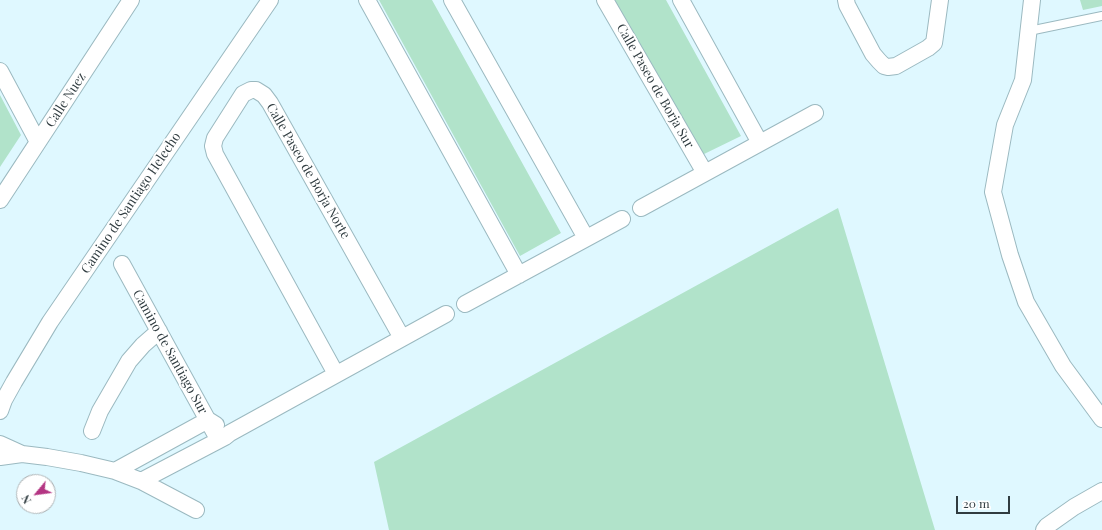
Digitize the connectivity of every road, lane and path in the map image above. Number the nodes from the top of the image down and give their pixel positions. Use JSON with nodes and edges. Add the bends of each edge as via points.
{"nodes":[{"id":1,"x":270,"y":0,"type":"edge"},
{"id":2,"x":367,"y":0,"type":"edge"},
{"id":3,"x":452,"y":0,"type":"edge"},
{"id":4,"x":605,"y":0,"type":"edge"},
{"id":5,"x":680,"y":0,"type":"edge"},
{"id":6,"x":846,"y":0,"type":"edge"},
{"id":7,"x":940,"y":0,"type":"edge"},
{"id":8,"x":1032,"y":0,"type":"edge"},
{"id":9,"x":129,"y":1,"type":"edge"},
{"id":10,"x":1102,"y":16,"type":"edge"},
{"id":11,"x":1029,"y":31,"type":"junction"},
{"id":12,"x":0,"y":71,"type":"edge"},
{"id":13,"x":815,"y":113,"type":"dead end"},
{"id":14,"x":38,"y":142,"type":"junction"},
{"id":15,"x":760,"y":143,"type":"junction"},
{"id":16,"x":705,"y":173,"type":"junction"},
{"id":17,"x":1,"y":197,"type":"edge"},
{"id":18,"x":641,"y":208,"type":"dead end"},
{"id":19,"x":622,"y":219,"type":"dead end"},
{"id":20,"x":586,"y":238,"type":"junction"},
{"id":21,"x":122,"y":264,"type":"dead end"},
{"id":22,"x":519,"y":275,"type":"junction"},
{"id":23,"x":465,"y":304,"type":"dead end"},
{"id":24,"x":446,"y":314,"type":"dead end"},
{"id":25,"x":159,"y":331,"type":"junction"},
{"id":26,"x":402,"y":338,"type":"junction"},
{"id":27,"x":336,"y":374,"type":"junction"},
{"id":28,"x":0,"y":411,"type":"edge"},
{"id":29,"x":1102,"y":419,"type":"edge"},
{"id":30,"x":208,"y":420,"type":"junction"},
{"id":31,"x":92,"y":431,"type":"dead end"},
{"id":32,"x":224,"y":436,"type":"junction"},
{"id":33,"x":0,"y":444,"type":"edge"},
{"id":34,"x":22,"y":454,"type":"junction"},
{"id":35,"x":0,"y":457,"type":"edge"},
{"id":36,"x":115,"y":471,"type":"junction"},
{"id":37,"x":141,"y":481,"type":"junction"},
{"id":38,"x":1102,"y":491,"type":"edge"},
{"id":39,"x":196,"y":510,"type":"dead end"},
{"id":40,"x":1044,"y":530,"type":"edge"}],
"edges":[{"from":1,"to":28,"type":"street","name":"Camino de Santiago Helecho","via":[[50,322]]},
{"from":2,"to":22,"type":"street"},
{"from":3,"to":20,"type":"street"},
{"from":4,"to":16,"type":"street","name":"Calle Paseo de Borja Sur"},
{"from":5,"to":15,"type":"street"},
{"from":6,"to":7,"type":"street","via":[[873,54],[888,67],[896,66],[934,43]]},
{"from":8,"to":11,"type":"street"},
{"from":9,"to":14,"type":"street","name":"Calle Nuez"},
{"from":10,"to":11,"type":"lane"},
{"from":11,"to":29,"type":"street","via":[[1023,80],[1005,125],[993,192],[1026,302],[1063,366]]},
{"from":12,"to":14,"type":"street"},
{"from":13,"to":15,"type":"street"},
{"from":14,"to":17,"type":"street","name":"Calle Nuez"},
{"from":15,"to":16,"type":"street"},
{"from":16,"to":18,"type":"street"},
{"from":19,"to":20,"type":"street"},
{"from":20,"to":22,"type":"street"},
{"from":21,"to":25,"type":"street","name":"Camino de Santiago Sur"},
{"from":22,"to":23,"type":"street"},
{"from":24,"to":26,"type":"street"},
{"from":25,"to":30,"type":"street","name":"Camino de Santiago Sur"},
{"from":25,"to":31,"type":"street","via":[[130,360],[100,411]]},
{"from":26,"to":27,"type":"street"},
{"from":26,"to":27,"type":"street","name":"Calle Paseo de Borja Norte","via":[[270,102],[256,90],[243,94],[215,138],[215,154]]},
{"from":27,"to":32,"type":"street"},
{"from":30,"to":32,"type":"street","name":"Camino de Santiago Sur"},
{"from":30,"to":36,"type":"street"},
{"from":32,"to":37,"type":"street"},
{"from":33,"to":34,"type":"street"},
{"from":34,"to":35,"type":"street"},
{"from":34,"to":36,"type":"street"},
{"from":36,"to":37,"type":"street"},
{"from":37,"to":39,"type":"street"},
{"from":38,"to":40,"type":"street","via":[[1074,507]]}]}
